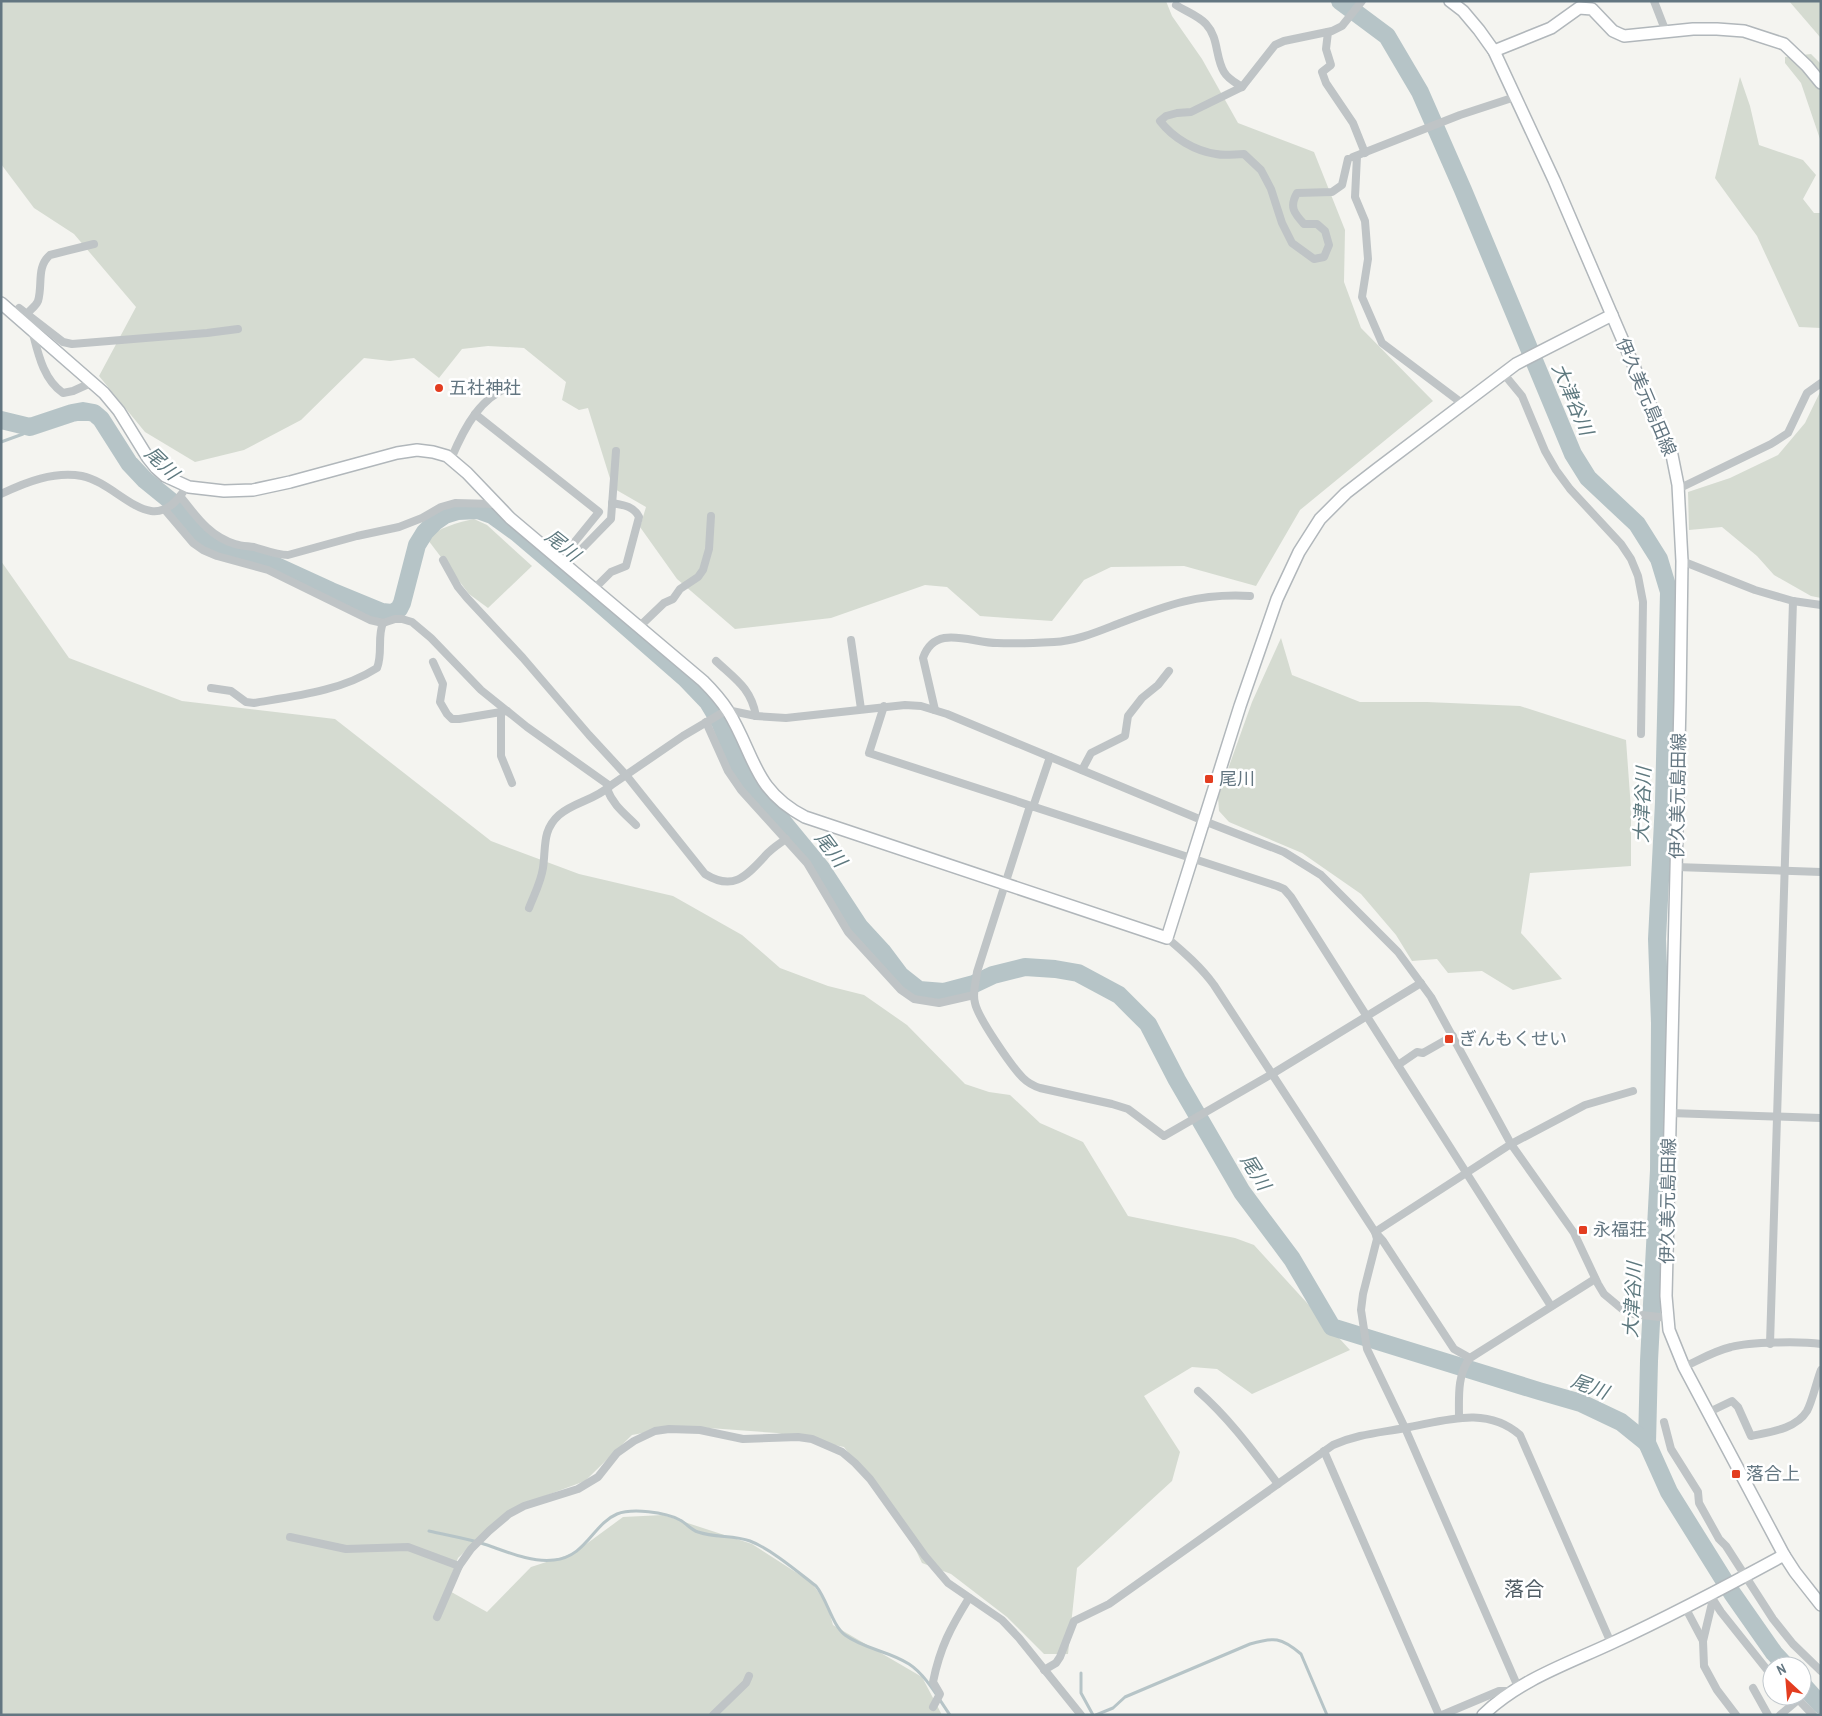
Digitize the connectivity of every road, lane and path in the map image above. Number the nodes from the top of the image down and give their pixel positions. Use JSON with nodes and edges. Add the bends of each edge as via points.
{"nodes":[{"id":1,"x":1362,"y":1,"type":"edge"},
{"id":2,"x":1450,"y":1,"type":"edge"},
{"id":3,"x":1654,"y":1,"type":"edge"},
{"id":4,"x":1176,"y":5,"type":"dead end"},
{"id":5,"x":1585,"y":5,"type":"edge"},
{"id":6,"x":1328,"y":32,"type":"junction"},
{"id":7,"x":1666,"y":32,"type":"junction"},
{"id":8,"x":1494,"y":51,"type":"junction"},
{"id":9,"x":1821,"y":83,"type":"edge"},
{"id":10,"x":1242,"y":87,"type":"junction"},
{"id":11,"x":1515,"y":97,"type":"junction"},
{"id":12,"x":1361,"y":154,"type":"junction"},
{"id":13,"x":94,"y":244,"type":"dead end"},
{"id":14,"x":1,"y":303,"type":"edge"},
{"id":15,"x":14,"y":314,"type":"junction"},
{"id":16,"x":27,"y":314,"type":"junction"},
{"id":17,"x":1612,"y":315,"type":"junction"},
{"id":18,"x":238,"y":329,"type":"dead end"},
{"id":19,"x":32,"y":330,"type":"junction"},
{"id":20,"x":1504,"y":373,"type":"junction"},
{"id":21,"x":92,"y":382,"type":"junction"},
{"id":22,"x":516,"y":384,"type":"dead end"},
{"id":23,"x":1821,"y":384,"type":"edge"},
{"id":24,"x":1463,"y":404,"type":"junction"},
{"id":25,"x":475,"y":414,"type":"junction"},
{"id":26,"x":616,"y":451,"type":"dead end"},
{"id":27,"x":451,"y":459,"type":"junction"},
{"id":28,"x":1678,"y":489,"type":"junction"},
{"id":29,"x":1,"y":494,"type":"edge"},
{"id":30,"x":181,"y":494,"type":"junction"},
{"id":31,"x":612,"y":503,"type":"junction"},
{"id":32,"x":495,"y":504,"type":"junction"},
{"id":33,"x":166,"y":509,"type":"junction"},
{"id":34,"x":711,"y":516,"type":"dead end"},
{"id":35,"x":443,"y":560,"type":"dead end"},
{"id":36,"x":1682,"y":561,"type":"junction"},
{"id":37,"x":563,"y":562,"type":"junction"},
{"id":38,"x":594,"y":589,"type":"junction"},
{"id":39,"x":1250,"y":596,"type":"dead end"},
{"id":40,"x":1793,"y":601,"type":"junction"},
{"id":41,"x":1821,"y":606,"type":"edge"},
{"id":42,"x":383,"y":623,"type":"junction"},
{"id":43,"x":640,"y":627,"type":"junction"},
{"id":44,"x":850,"y":640,"type":"dead end"},
{"id":45,"x":716,"y":661,"type":"dead end"},
{"id":46,"x":433,"y":662,"type":"dead end"},
{"id":47,"x":1169,"y":671,"type":"dead end"},
{"id":48,"x":211,"y":688,"type":"dead end"},
{"id":49,"x":884,"y":706,"type":"junction"},
{"id":50,"x":861,"y":709,"type":"junction"},
{"id":51,"x":935,"y":710,"type":"junction"},
{"id":52,"x":504,"y":711,"type":"junction"},
{"id":53,"x":725,"y":712,"type":"junction"},
{"id":54,"x":756,"y":716,"type":"junction"},
{"id":55,"x":708,"y":721,"type":"junction"},
{"id":56,"x":1640,"y":734,"type":"dead end"},
{"id":57,"x":1050,"y":757,"type":"junction"},
{"id":58,"x":1082,"y":770,"type":"junction"},
{"id":59,"x":626,"y":776,"type":"junction"},
{"id":60,"x":512,"y":783,"type":"dead end"},
{"id":61,"x":608,"y":787,"type":"junction"},
{"id":62,"x":1032,"y":806,"type":"junction"},
{"id":63,"x":1204,"y":822,"type":"junction"},
{"id":64,"x":636,"y":825,"type":"dead end"},
{"id":65,"x":786,"y":838,"type":"junction"},
{"id":66,"x":1192,"y":859,"type":"junction"},
{"id":67,"x":1676,"y":867,"type":"junction"},
{"id":68,"x":1784,"y":870,"type":"junction"},
{"id":69,"x":1821,"y":872,"type":"edge"},
{"id":70,"x":1006,"y":884,"type":"junction"},
{"id":71,"x":529,"y":908,"type":"dead end"},
{"id":72,"x":1167,"y":938,"type":"junction"},
{"id":73,"x":1421,"y":983,"type":"junction"},
{"id":74,"x":974,"y":993,"type":"junction"},
{"id":75,"x":1367,"y":1016,"type":"junction"},
{"id":76,"x":1453,"y":1036,"type":"junction"},
{"id":77,"x":1398,"y":1065,"type":"junction"},
{"id":78,"x":1272,"y":1074,"type":"junction"},
{"id":79,"x":1633,"y":1092,"type":"dead end"},
{"id":80,"x":1670,"y":1113,"type":"junction"},
{"id":81,"x":1777,"y":1117,"type":"junction"},
{"id":82,"x":1821,"y":1118,"type":"edge"},
{"id":83,"x":1511,"y":1144,"type":"junction"},
{"id":84,"x":1466,"y":1173,"type":"junction"},
{"id":85,"x":1375,"y":1232,"type":"junction"},
{"id":86,"x":1595,"y":1279,"type":"junction"},
{"id":87,"x":1551,"y":1306,"type":"junction"},
{"id":88,"x":1664,"y":1318,"type":"junction"},
{"id":89,"x":1770,"y":1344,"type":"junction"},
{"id":90,"x":1821,"y":1344,"type":"edge"},
{"id":91,"x":1468,"y":1361,"type":"junction"},
{"id":92,"x":1684,"y":1367,"type":"junction"},
{"id":93,"x":1821,"y":1370,"type":"edge"},
{"id":94,"x":1198,"y":1391,"type":"dead end"},
{"id":95,"x":1708,"y":1413,"type":"junction"},
{"id":96,"x":1459,"y":1417,"type":"junction"},
{"id":97,"x":1664,"y":1422,"type":"dead end"},
{"id":98,"x":1405,"y":1428,"type":"junction"},
{"id":99,"x":1324,"y":1451,"type":"junction"},
{"id":100,"x":1278,"y":1484,"type":"junction"},
{"id":101,"x":290,"y":1537,"type":"dead end"},
{"id":102,"x":1784,"y":1555,"type":"junction"},
{"id":103,"x":459,"y":1566,"type":"junction"},
{"id":104,"x":1745,"y":1576,"type":"junction"},
{"id":105,"x":1712,"y":1596,"type":"junction"},
{"id":106,"x":969,"y":1598,"type":"junction"},
{"id":107,"x":1821,"y":1604,"type":"edge"},
{"id":108,"x":1685,"y":1607,"type":"junction"},
{"id":109,"x":437,"y":1617,"type":"dead end"},
{"id":110,"x":1703,"y":1641,"type":"junction"},
{"id":111,"x":1611,"y":1643,"type":"junction"},
{"id":112,"x":1762,"y":1663,"type":"edge"},
{"id":113,"x":1820,"y":1669,"type":"edge"},
{"id":114,"x":1044,"y":1670,"type":"junction"},
{"id":115,"x":749,"y":1676,"type":"dead end"},
{"id":116,"x":1753,"y":1688,"type":"dead end"},
{"id":117,"x":1515,"y":1689,"type":"junction"},
{"id":118,"x":1789,"y":1706,"type":"edge"},
{"id":119,"x":933,"y":1707,"type":"dead end"},
{"id":120,"x":713,"y":1715,"type":"edge"},
{"id":121,"x":1081,"y":1715,"type":"edge"},
{"id":122,"x":1441,"y":1715,"type":"edge"},
{"id":123,"x":1483,"y":1715,"type":"edge"},
{"id":124,"x":1736,"y":1715,"type":"edge"},
{"id":125,"x":1768,"y":1715,"type":"edge"},
{"id":126,"x":1780,"y":1715,"type":"edge"}],
"edges":[{"from":1,"to":6,"type":"street","via":[[1342,26]]},
{"from":2,"to":8,"type":"street","name":"伊久美元島田線","via":[[1479,30]]},
{"from":3,"to":7,"type":"street"},
{"from":4,"to":10,"type":"street","via":[[1206,23],[1213,35],[1224,73]]},
{"from":5,"to":7,"type":"street","via":[[1613,31],[1624,36]]},
{"from":5,"to":8,"type":"street","via":[[1551,28]]},
{"from":6,"to":10,"type":"street","via":[[1274,45]]},
{"from":6,"to":12,"type":"street","via":[[1326,49],[1331,65],[1322,72],[1353,124]]},
{"from":7,"to":9,"type":"street","via":[[1717,28],[1744,31],[1784,44]]},
{"from":8,"to":11,"type":"street","name":"伊久美元島田線"},
{"from":10,"to":12,"type":"street","via":[[1191,112],[1177,112],[1160,121],[1189,146],[1217,154],[1244,154],[1261,170],[1271,188],[1292,243],[1314,259],[1324,257],[1329,245],[1325,231],[1317,224],[1304,224],[1294,213],[1293,200],[1297,193],[1332,192],[1342,185],[1346,160]]},
{"from":11,"to":12,"type":"street"},
{"from":11,"to":17,"type":"street","name":"伊久美元島田線"},
{"from":12,"to":24,"type":"street","via":[[1355,197],[1365,221],[1368,259],[1362,297],[1382,344]]},
{"from":13,"to":16,"type":"street","via":[[45,259],[38,303]]},
{"from":14,"to":15,"type":"street"},
{"from":15,"to":16,"type":"street","via":[[19,308]]},
{"from":15,"to":19,"type":"street"},
{"from":16,"to":18,"type":"street","via":[[64,342],[72,344]]},
{"from":17,"to":20,"type":"street","via":[[1546,347]]},
{"from":17,"to":28,"type":"street","name":"伊久美元島田線","via":[[1666,439]]},
{"from":19,"to":21,"type":"street"},
{"from":19,"to":21,"type":"street","via":[[40,359],[56,388],[63,392],[73,391]]},
{"from":20,"to":24,"type":"street"},
{"from":20,"to":56,"type":"street","via":[[1522,396],[1556,470],[1621,544],[1638,576],[1643,602]]},
{"from":21,"to":30,"type":"street","via":[[113,402],[148,458]]},
{"from":22,"to":25,"type":"street","via":[[495,393]]},
{"from":23,"to":28,"type":"street","via":[[1806,393],[1788,433],[1772,444]]},
{"from":24,"to":63,"type":"street","via":[[1346,494],[1320,519],[1299,552],[1277,599]]},
{"from":25,"to":27,"type":"street"},
{"from":25,"to":37,"type":"street","via":[[599,512]]},
{"from":26,"to":31,"type":"street"},
{"from":27,"to":30,"type":"street","via":[[417,450],[375,457],[253,490]]},
{"from":27,"to":32,"type":"street"},
{"from":28,"to":36,"type":"street","name":"伊久美元島田線"},
{"from":29,"to":33,"type":"street","via":[[41,478],[70,475],[99,482],[140,508],[158,512]]},
{"from":30,"to":32,"type":"street","via":[[202,524],[224,540],[282,555],[399,527],[455,503]]},
{"from":30,"to":33,"type":"street"},
{"from":31,"to":37,"type":"street","via":[[611,519]]},
{"from":31,"to":38,"type":"street","via":[[630,507],[639,517],[626,566],[611,572]]},
{"from":32,"to":37,"type":"street"},
{"from":33,"to":42,"type":"street","via":[[193,543],[203,550],[268,570],[370,620]]},
{"from":34,"to":43,"type":"street","via":[[710,549],[703,570]]},
{"from":35,"to":59,"type":"street","via":[[466,598]]},
{"from":36,"to":40,"type":"street","via":[[1755,590]]},
{"from":36,"to":67,"type":"street","name":"伊久美元島田線"},
{"from":37,"to":38,"type":"street"},
{"from":38,"to":43,"type":"street"},
{"from":39,"to":51,"type":"street","via":[[1223,595],[1189,600],[1164,606],[1092,634],[1057,642],[994,643],[941,638],[925,651],[923,658]]},
{"from":40,"to":41,"type":"street"},
{"from":40,"to":68,"type":"street"},
{"from":42,"to":48,"type":"street","via":[[377,668],[355,680],[313,694],[254,703],[246,702],[231,691]]},
{"from":42,"to":52,"type":"street","via":[[402,618],[412,622]]},
{"from":43,"to":53,"type":"street","via":[[703,681]]},
{"from":44,"to":50,"type":"street"},
{"from":45,"to":54,"type":"street","via":[[746,690]]},
{"from":46,"to":52,"type":"street","via":[[443,684],[440,702],[452,719]]},
{"from":47,"to":58,"type":"street","via":[[1128,716],[1124,736],[1091,753]]},
{"from":49,"to":50,"type":"street"},
{"from":49,"to":51,"type":"street","via":[[921,706]]},
{"from":49,"to":62,"type":"street","via":[[869,753]]},
{"from":50,"to":54,"type":"street","via":[[786,718]]},
{"from":51,"to":57,"type":"street"},
{"from":52,"to":60,"type":"street","via":[[501,756]]},
{"from":52,"to":61,"type":"street"},
{"from":53,"to":54,"type":"street"},
{"from":53,"to":55,"type":"street"},
{"from":53,"to":70,"type":"street","via":[[764,784],[793,811]]},
{"from":55,"to":59,"type":"street"},
{"from":55,"to":65,"type":"street","via":[[734,780]]},
{"from":57,"to":58,"type":"street"},
{"from":57,"to":62,"type":"street"},
{"from":58,"to":63,"type":"street"},
{"from":59,"to":61,"type":"street"},
{"from":59,"to":65,"type":"street","via":[[705,874],[711,877],[725,881],[746,876]]},
{"from":61,"to":64,"type":"street","via":[[611,800]]},
{"from":61,"to":71,"type":"street","via":[[560,814],[546,831],[543,868]]},
{"from":62,"to":66,"type":"street"},
{"from":62,"to":70,"type":"street"},
{"from":63,"to":66,"type":"street"},
{"from":63,"to":73,"type":"street","via":[[1284,852],[1321,875],[1398,952]]},
{"from":65,"to":74,"type":"street","via":[[807,864],[848,932],[907,995],[939,1003]]},
{"from":66,"to":72,"type":"street"},
{"from":66,"to":75,"type":"street","via":[[1284,890]]},
{"from":67,"to":68,"type":"street"},
{"from":67,"to":80,"type":"street","name":"伊久美元島田線"},
{"from":68,"to":69,"type":"street"},
{"from":68,"to":81,"type":"street"},
{"from":70,"to":72,"type":"street"},
{"from":70,"to":74,"type":"street","via":[[977,972]]},
{"from":72,"to":78,"type":"street","via":[[1204,972]]},
{"from":73,"to":75,"type":"street"},
{"from":73,"to":76,"type":"street"},
{"from":74,"to":78,"type":"street","via":[[975,1004],[1000,1048],[1032,1085],[1128,1109],[1164,1136]]},
{"from":75,"to":77,"type":"street"},
{"from":75,"to":78,"type":"street"},
{"from":76,"to":77,"type":"street","via":[[1423,1053],[1411,1055]]},
{"from":76,"to":83,"type":"street"},
{"from":77,"to":84,"type":"street"},
{"from":78,"to":85,"type":"street"},
{"from":79,"to":83,"type":"street","via":[[1585,1105]]},
{"from":80,"to":81,"type":"street"},
{"from":80,"to":88,"type":"street","name":"伊久美元島田線"},
{"from":81,"to":82,"type":"street"},
{"from":81,"to":89,"type":"street"},
{"from":83,"to":84,"type":"street"},
{"from":83,"to":86,"type":"street","via":[[1569,1226]]},
{"from":84,"to":85,"type":"street"},
{"from":84,"to":87,"type":"street"},
{"from":85,"to":91,"type":"street","via":[[1454,1349]]},
{"from":85,"to":98,"type":"street","via":[[1377,1239],[1362,1294],[1362,1326],[1366,1350]]},
{"from":86,"to":87,"type":"street"},
{"from":86,"to":88,"type":"street","via":[[1604,1294],[1622,1309],[1633,1314]]},
{"from":87,"to":91,"type":"street"},
{"from":88,"to":92,"type":"street","name":"伊久美元島田線"},
{"from":89,"to":90,"type":"street"},
{"from":89,"to":92,"type":"street","via":[[1732,1346]]},
{"from":91,"to":96,"type":"street","via":[[1462,1377]]},
{"from":92,"to":95,"type":"street","name":"伊久美元島田線"},
{"from":93,"to":95,"type":"street","via":[[1807,1410],[1797,1421],[1780,1430],[1751,1436],[1732,1401]]},
{"from":94,"to":100,"type":"street","via":[[1245,1440]]},
{"from":95,"to":102,"type":"street","name":"伊久美元島田線"},
{"from":96,"to":98,"type":"street"},
{"from":96,"to":111,"type":"street","via":[[1488,1419],[1520,1435]]},
{"from":97,"to":104,"type":"street","via":[[1671,1449],[1698,1492],[1699,1504]]},
{"from":98,"to":99,"type":"street","via":[[1360,1435]]},
{"from":98,"to":117,"type":"street"},
{"from":99,"to":100,"type":"street"},
{"from":99,"to":122,"type":"street"},
{"from":100,"to":114,"type":"street","via":[[1109,1604],[1074,1621],[1060,1657]]},
{"from":101,"to":103,"type":"street","via":[[346,1549],[408,1547]]},
{"from":102,"to":104,"type":"street"},
{"from":102,"to":107,"type":"street","name":"伊久美元島田線"},
{"from":103,"to":106,"type":"street","via":[[470,1549],[509,1514],[578,1489],[598,1477],[617,1453],[655,1430],[700,1430],[743,1439],[812,1439],[842,1452],[870,1479],[936,1570]]},
{"from":103,"to":109,"type":"street"},
{"from":104,"to":105,"type":"street"},
{"from":104,"to":113,"type":"street","via":[[1793,1644]]},
{"from":105,"to":108,"type":"street"},
{"from":105,"to":110,"type":"street"},
{"from":105,"to":112,"type":"street"},
{"from":106,"to":114,"type":"street","via":[[1002,1620]]},
{"from":106,"to":119,"type":"street","via":[[941,1649],[933,1682],[940,1694]]},
{"from":108,"to":110,"type":"street"},
{"from":108,"to":111,"type":"street"},
{"from":110,"to":124,"type":"street","via":[[1704,1666]]},
{"from":111,"to":117,"type":"street"},
{"from":114,"to":121,"type":"street"},
{"from":115,"to":120,"type":"street","via":[[746,1683]]},
{"from":116,"to":125,"type":"street"},
{"from":117,"to":122,"type":"street","via":[[1499,1691]]},
{"from":117,"to":123,"type":"street"},
{"from":118,"to":126,"type":"street"}]}
